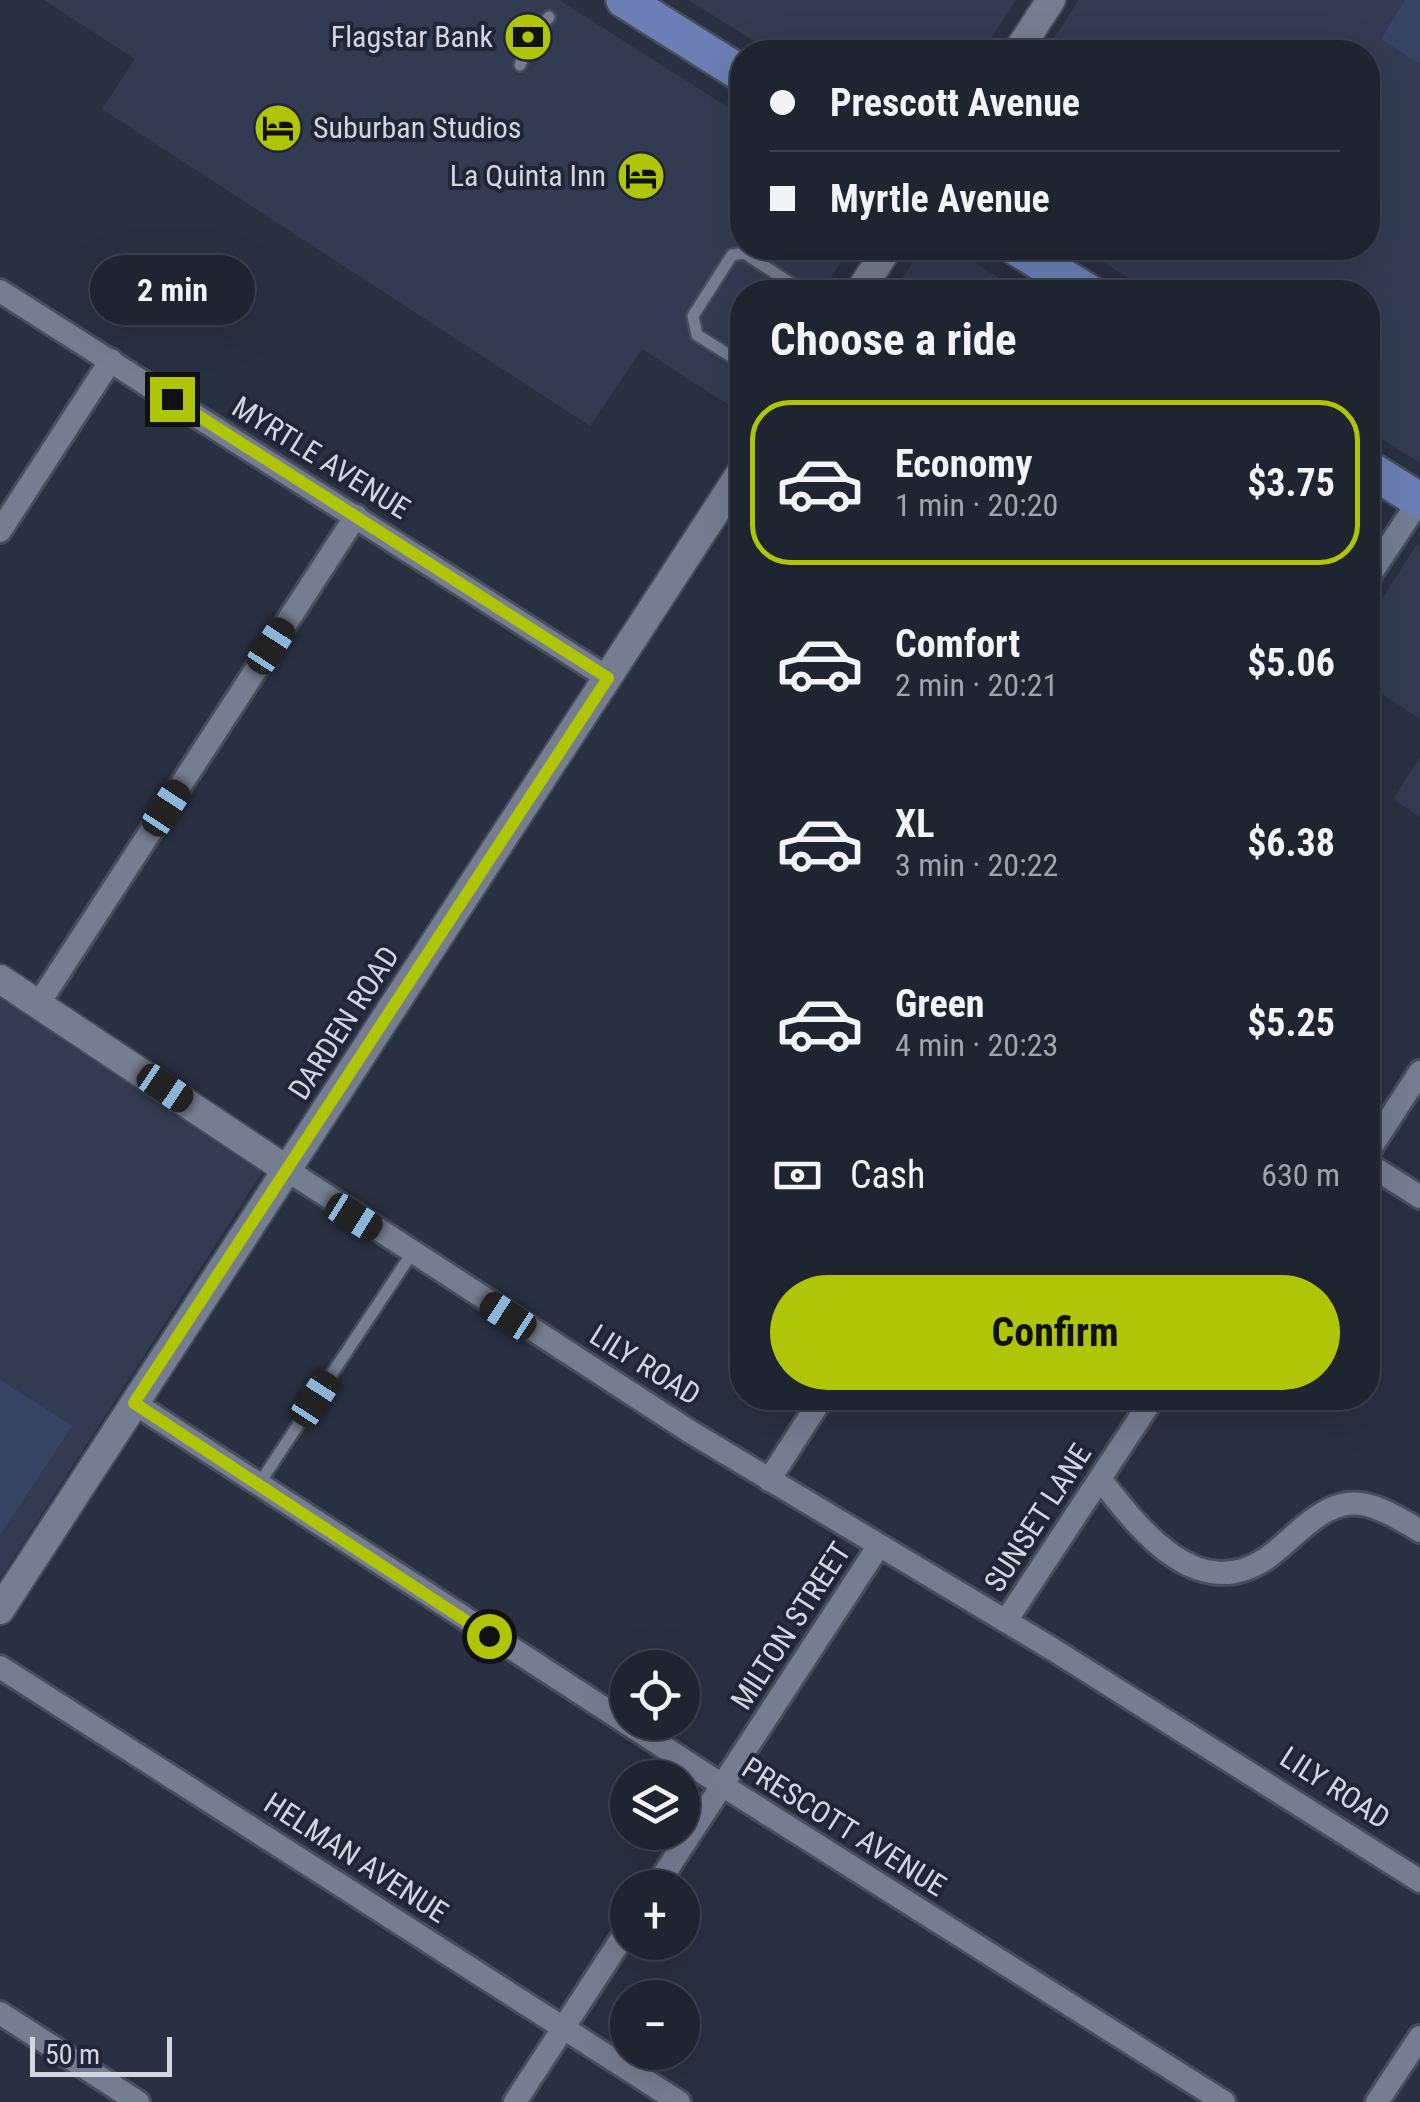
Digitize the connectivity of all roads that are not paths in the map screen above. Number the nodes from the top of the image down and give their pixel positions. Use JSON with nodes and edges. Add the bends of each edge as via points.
{"nodes":[{"id":1,"x":624,"y":0,"type":"edge"},
{"id":2,"x":1052,"y":0,"type":"edge"},
{"id":3,"x":550,"y":17,"type":"dead end"},
{"id":4,"x":1024,"y":40,"type":"edge"},
{"id":5,"x":520,"y":64,"type":"dead end"},
{"id":6,"x":730,"y":66,"type":"edge"},
{"id":7,"x":730,"y":258,"type":"edge"},
{"id":8,"x":755,"y":260,"type":"edge"},
{"id":9,"x":1035,"y":260,"type":"edge"},
{"id":10,"x":786,"y":280,"type":"edge"},
{"id":11,"x":1065,"y":280,"type":"edge"},
{"id":12,"x":0,"y":291,"type":"edge"},
{"id":13,"x":730,"y":356,"type":"edge"},
{"id":14,"x":111,"y":360,"type":"junction"},
{"id":15,"x":1380,"y":481,"type":"edge"},
{"id":16,"x":730,"y":490,"type":"edge"},
{"id":17,"x":1420,"y":501,"type":"edge"},
{"id":18,"x":356,"y":516,"type":"junction"},
{"id":19,"x":0,"y":531,"type":"edge"},
{"id":20,"x":1380,"y":555,"type":"edge"},
{"id":21,"x":608,"y":678,"type":"junction"},
{"id":22,"x":0,"y":979,"type":"edge"},
{"id":23,"x":38,"y":1004,"type":"junction"},
{"id":24,"x":1420,"y":1072,"type":"edge"},
{"id":25,"x":1380,"y":1134,"type":"edge"},
{"id":26,"x":287,"y":1170,"type":"junction"},
{"id":27,"x":1380,"y":1172,"type":"edge"},
{"id":28,"x":1420,"y":1197,"type":"edge"},
{"id":29,"x":412,"y":1253,"type":"junction"},
{"id":30,"x":134,"y":1403,"type":"junction"},
{"id":31,"x":814,"y":1410,"type":"edge"},
{"id":32,"x":1144,"y":1410,"type":"edge"},
{"id":33,"x":1100,"y":1479,"type":"junction"},
{"id":34,"x":769,"y":1480,"type":"junction"},
{"id":35,"x":257,"y":1487,"type":"junction"},
{"id":36,"x":1420,"y":1531,"type":"edge"},
{"id":37,"x":878,"y":1547,"type":"junction"},
{"id":38,"x":0,"y":1610,"type":"edge"},
{"id":39,"x":1006,"y":1621,"type":"junction"},
{"id":40,"x":0,"y":1667,"type":"edge"},
{"id":41,"x":722,"y":1785,"type":"junction"},
{"id":42,"x":667,"y":1870,"type":"edge"},
{"id":43,"x":1420,"y":1881,"type":"edge"},
{"id":44,"x":610,"y":1956,"type":"edge"},
{"id":45,"x":0,"y":2013,"type":"edge"},
{"id":46,"x":563,"y":2028,"type":"junction"},
{"id":47,"x":1420,"y":2037,"type":"edge"},
{"id":48,"x":138,"y":2102,"type":"edge"},
{"id":49,"x":515,"y":2102,"type":"edge"},
{"id":50,"x":679,"y":2102,"type":"edge"},
{"id":51,"x":1224,"y":2102,"type":"edge"},
{"id":52,"x":1377,"y":2102,"type":"edge"}],
"edges":[{"from":1,"to":6,"type":"main road"},
{"from":2,"to":4,"type":"street"},
{"from":3,"to":5,"type":"lane"},
{"from":7,"to":13,"type":"lane","via":[[693,316],[697,335]]},
{"from":8,"to":10,"type":"lane"},
{"from":9,"to":11,"type":"main road"},
{"from":12,"to":14,"type":"street","name":"MYRTLE AVENUE"},
{"from":14,"to":18,"type":"street","name":"MYRTLE AVENUE"},
{"from":14,"to":19,"type":"street"},
{"from":15,"to":17,"type":"main road"},
{"from":16,"to":21,"type":"street","name":"DARDEN ROAD"},
{"from":17,"to":20,"type":"street"},
{"from":18,"to":21,"type":"street","name":"MYRTLE AVENUE"},
{"from":18,"to":23,"type":"street"},
{"from":21,"to":26,"type":"street","name":"DARDEN ROAD"},
{"from":22,"to":23,"type":"street","name":"LILY ROAD"},
{"from":23,"to":26,"type":"street","name":"LILY ROAD"},
{"from":24,"to":25,"type":"street"},
{"from":26,"to":29,"type":"street","name":"LILY ROAD"},
{"from":26,"to":30,"type":"street","name":"DARDEN ROAD"},
{"from":27,"to":28,"type":"street"},
{"from":29,"to":34,"type":"street","name":"LILY ROAD"},
{"from":29,"to":35,"type":"lane"},
{"from":30,"to":35,"type":"street","name":"PRESCOTT AVENUE"},
{"from":30,"to":38,"type":"street","name":"DARDEN ROAD"},
{"from":31,"to":34,"type":"street"},
{"from":32,"to":33,"type":"street","name":"SUNSET LANE"},
{"from":33,"to":36,"type":"street","via":[[1146,1536],[1193,1567],[1247,1568],[1344,1504],[1380,1510]]},
{"from":33,"to":39,"type":"street","name":"SUNSET LANE"},
{"from":34,"to":37,"type":"street","name":"LILY ROAD"},
{"from":35,"to":41,"type":"street","name":"PRESCOTT AVENUE"},
{"from":37,"to":39,"type":"street","name":"LILY ROAD"},
{"from":37,"to":41,"type":"street","name":"MILTON STREET"},
{"from":39,"to":43,"type":"street","name":"LILY ROAD"},
{"from":40,"to":46,"type":"street","name":"HELMAN AVENUE"},
{"from":41,"to":42,"type":"street","name":"MILTON STREET"},
{"from":41,"to":51,"type":"street","name":"PRESCOTT AVENUE"},
{"from":44,"to":46,"type":"street"},
{"from":45,"to":48,"type":"street"},
{"from":46,"to":49,"type":"street"},
{"from":46,"to":50,"type":"street","name":"HELMAN AVENUE"},
{"from":47,"to":52,"type":"street"}]}
